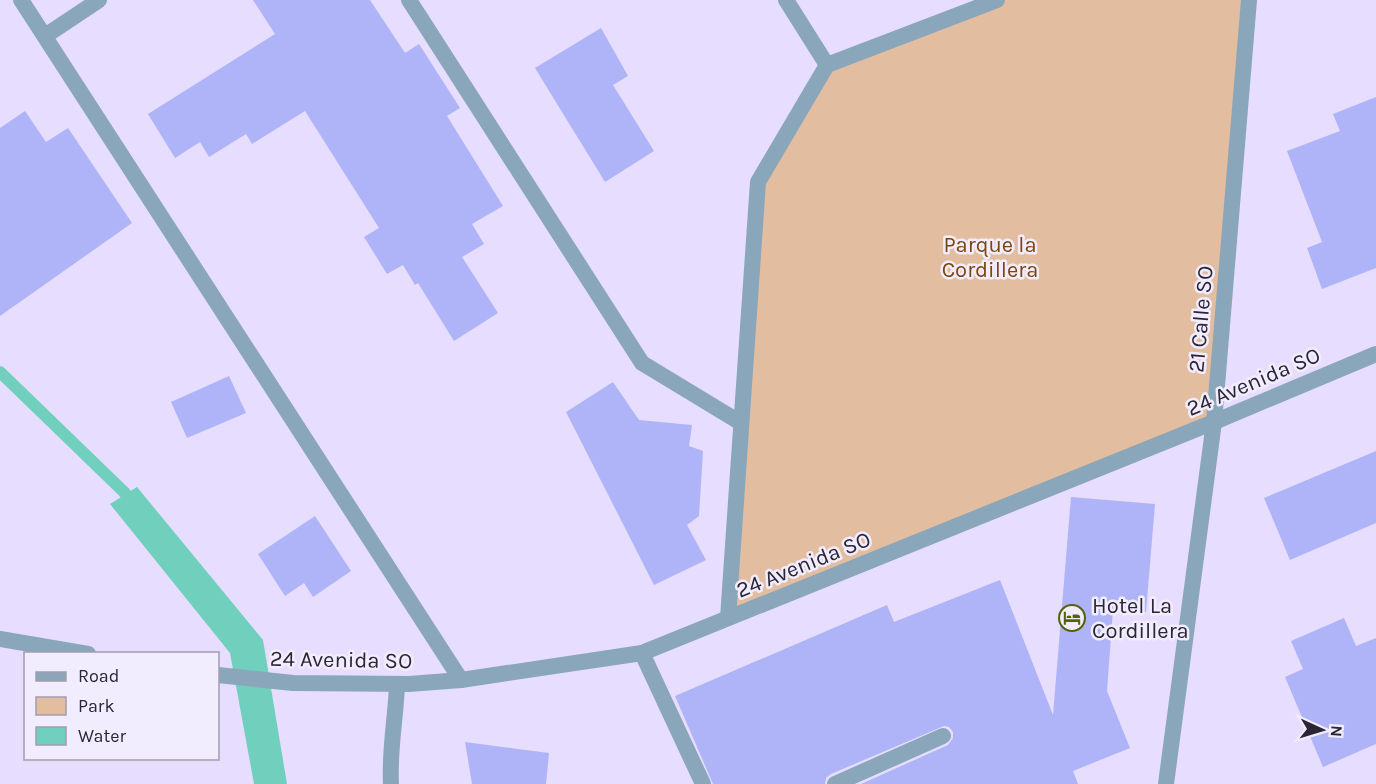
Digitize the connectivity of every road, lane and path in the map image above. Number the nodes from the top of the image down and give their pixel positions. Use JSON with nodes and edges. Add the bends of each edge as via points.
{"nodes":[{"id":1,"x":21,"y":0,"type":"edge"},
{"id":2,"x":99,"y":0,"type":"edge"},
{"id":3,"x":409,"y":0,"type":"edge"},
{"id":4,"x":786,"y":0,"type":"edge"},
{"id":5,"x":997,"y":0,"type":"edge"},
{"id":6,"x":1249,"y":0,"type":"edge"},
{"id":7,"x":45,"y":36,"type":"junction"},
{"id":8,"x":827,"y":65,"type":"junction"},
{"id":9,"x":1376,"y":354,"type":"edge"},
{"id":10,"x":1214,"y":422,"type":"junction"},
{"id":11,"x":741,"y":423,"type":"junction"},
{"id":12,"x":728,"y":618,"type":"junction"},
{"id":13,"x":0,"y":639,"type":"edge"},
{"id":14,"x":76,"y":652,"type":"edge"},
{"id":15,"x":642,"y":653,"type":"junction"},
{"id":16,"x":222,"y":676,"type":"edge"},
{"id":17,"x":461,"y":680,"type":"junction"},
{"id":18,"x":397,"y":684,"type":"junction"},
{"id":19,"x":943,"y":736,"type":"dead end"},
{"id":20,"x":392,"y":784,"type":"edge"},
{"id":21,"x":703,"y":784,"type":"edge"},
{"id":22,"x":835,"y":784,"type":"edge"},
{"id":23,"x":1166,"y":784,"type":"edge"}],
"edges":[{"from":1,"to":7,"type":"street"},
{"from":2,"to":7,"type":"street"},
{"from":3,"to":11,"type":"street","via":[[642,363]]},
{"from":4,"to":8,"type":"street"},
{"from":5,"to":8,"type":"street"},
{"from":6,"to":10,"type":"street","name":"21 Calle SO"},
{"from":7,"to":17,"type":"street"},
{"from":8,"to":11,"type":"street","via":[[758,182]]},
{"from":9,"to":10,"type":"street","name":"24 Avenida SO"},
{"from":10,"to":12,"type":"street","name":"24 Avenida SO"},
{"from":10,"to":23,"type":"street","name":"21 Calle SO"},
{"from":11,"to":12,"type":"street"},
{"from":12,"to":15,"type":"street","name":"24 Avenida SO"},
{"from":13,"to":14,"type":"street"},
{"from":15,"to":17,"type":"street","name":"24 Avenida SO"},
{"from":15,"to":21,"type":"street"},
{"from":16,"to":18,"type":"street","name":"24 Avenida SO","via":[[293,683]]},
{"from":17,"to":18,"type":"street","name":"24 Avenida SO"},
{"from":18,"to":20,"type":"street","via":[[390,760]]},
{"from":19,"to":22,"type":"street"}]}
